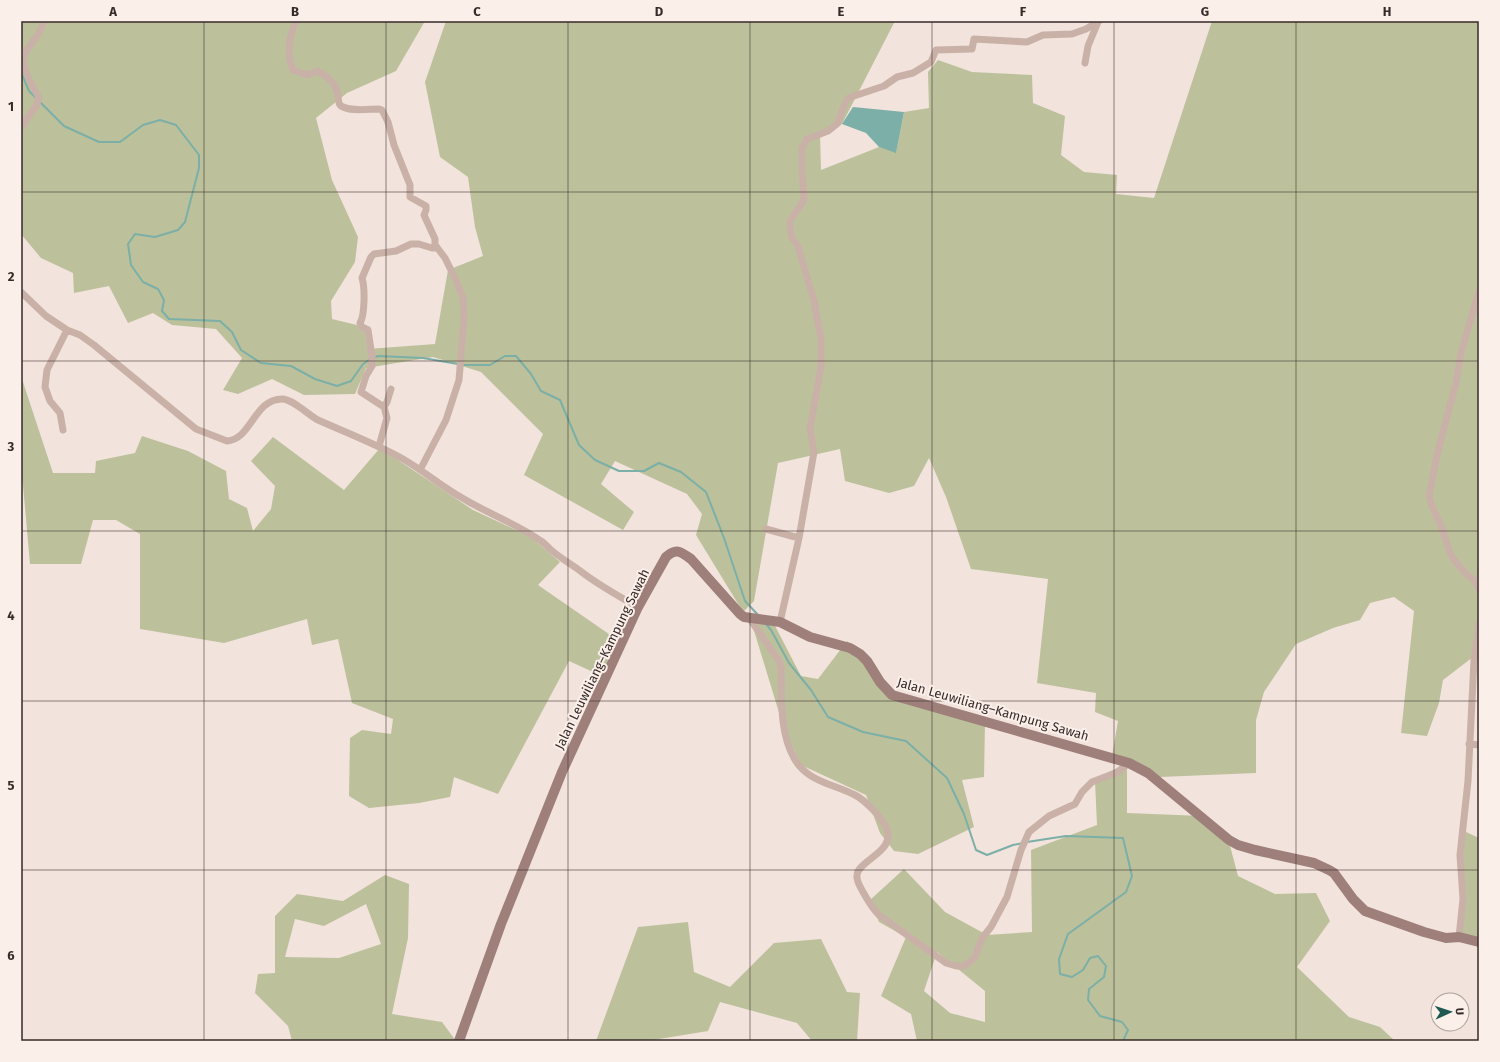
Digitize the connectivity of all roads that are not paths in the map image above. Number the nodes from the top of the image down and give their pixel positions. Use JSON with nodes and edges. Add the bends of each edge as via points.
{"nodes":[{"id":1,"x":44,"y":21,"type":"edge"},
{"id":2,"x":296,"y":21,"type":"edge"},
{"id":3,"x":1098,"y":21,"type":"edge"},
{"id":4,"x":1085,"y":63,"type":"dead end"},
{"id":5,"x":21,"y":127,"type":"edge"},
{"id":6,"x":436,"y":246,"type":"junction"},
{"id":7,"x":1479,"y":291,"type":"edge"},
{"id":8,"x":21,"y":292,"type":"edge"},
{"id":9,"x":68,"y":330,"type":"junction"},
{"id":10,"x":391,"y":389,"type":"dead end"},
{"id":11,"x":384,"y":407,"type":"junction"},
{"id":12,"x":63,"y":430,"type":"dead end"},
{"id":13,"x":379,"y":446,"type":"junction"},
{"id":14,"x":420,"y":470,"type":"junction"},
{"id":15,"x":766,"y":529,"type":"dead end"},
{"id":16,"x":799,"y":538,"type":"junction"},
{"id":17,"x":1479,"y":589,"type":"edge"},
{"id":18,"x":638,"y":607,"type":"junction"},
{"id":19,"x":752,"y":619,"type":"junction"},
{"id":20,"x":780,"y":622,"type":"junction"},
{"id":21,"x":1479,"y":623,"type":"edge"},
{"id":22,"x":1469,"y":744,"type":"junction"},
{"id":23,"x":1479,"y":745,"type":"edge"},
{"id":24,"x":1130,"y":763,"type":"junction"},
{"id":25,"x":1459,"y":937,"type":"junction"},
{"id":26,"x":1479,"y":942,"type":"edge"},
{"id":27,"x":459,"y":1041,"type":"edge"}],
"edges":[{"from":1,"to":5,"type":"street","via":[[23,61],[39,98]]},
{"from":2,"to":6,"type":"street","via":[[290,38],[289,61],[292,70],[307,75],[318,71],[330,78],[342,107],[382,110],[410,185],[410,196],[426,206],[424,216]]},
{"from":3,"to":4,"type":"street","via":[[1088,46]]},
{"from":3,"to":16,"type":"street","via":[[1072,34],[1043,35],[1027,42],[974,39],[972,49],[936,50],[931,62],[913,73],[897,77],[884,86],[848,98],[838,123],[828,131],[807,139],[802,148],[804,200],[790,221],[791,236],[798,246],[814,301],[821,339],[821,367],[810,428],[814,452]]},
{"from":6,"to":11,"type":"street","via":[[432,248],[411,244],[396,251],[379,253],[371,257],[362,278],[364,309],[360,323],[368,330],[372,366],[361,392]]},
{"from":6,"to":14,"type":"street","via":[[463,298],[464,318],[459,380],[446,420]]},
{"from":7,"to":17,"type":"street","via":[[1461,353],[1429,496],[1454,560],[1474,580]]},
{"from":8,"to":9,"type":"street","via":[[46,316]]},
{"from":9,"to":12,"type":"street","via":[[48,370],[45,387],[50,401],[60,413]]},
{"from":9,"to":13,"type":"street","via":[[94,345],[196,429],[216,438],[227,441],[237,439],[266,405],[282,399],[312,417]]},
{"from":10,"to":11,"type":"street"},
{"from":11,"to":13,"type":"street","via":[[387,418]]},
{"from":13,"to":14,"type":"street"},
{"from":14,"to":18,"type":"street","via":[[463,499],[523,530],[580,572]]},
{"from":15,"to":16,"type":"street"},
{"from":16,"to":20,"type":"street"},
{"from":18,"to":19,"type":"main road","name":"Jalan Leuwiliang–Kampung Sawah","via":[[666,557],[677,551],[691,559],[740,614]]},
{"from":18,"to":27,"type":"main road","name":"Jalan Leuwiliang–Kampung Sawah","via":[[562,772],[501,924]]},
{"from":19,"to":20,"type":"main road","name":"Jalan Leuwiliang–Kampung Sawah"},
{"from":19,"to":24,"type":"street","via":[[779,660],[783,724],[798,764],[814,777],[862,799],[886,826],[888,832],[884,848],[863,866],[857,875],[857,880],[871,907],[946,964],[964,966],[975,957],[982,938],[991,928],[1007,897],[1022,846],[1029,832],[1049,816],[1075,804],[1092,782],[1118,772]]},
{"from":20,"to":24,"type":"main road","name":"Jalan Leuwiliang–Kampung Sawah","via":[[810,637],[850,648],[860,654],[892,695]]},
{"from":21,"to":22,"type":"street"},
{"from":22,"to":23,"type":"street"},
{"from":22,"to":25,"type":"street","via":[[1460,855],[1463,899]]},
{"from":24,"to":25,"type":"main road","name":"Jalan Leuwiliang–Kampung Sawah","via":[[1148,773],[1238,845],[1314,863],[1334,873],[1365,911],[1424,932],[1446,938]]},
{"from":25,"to":26,"type":"main road","name":"Jalan Leuwiliang–Kampung Sawah"}]}
